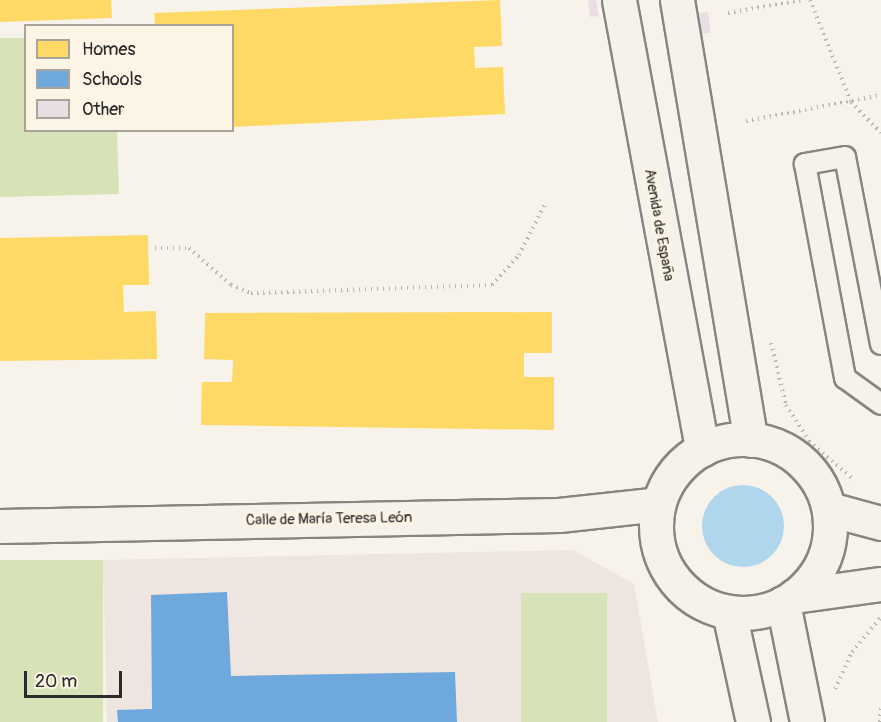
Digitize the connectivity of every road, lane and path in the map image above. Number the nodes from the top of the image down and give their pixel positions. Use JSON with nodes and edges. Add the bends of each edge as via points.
{"nodes":[{"id":1,"x":619,"y":0,"type":"edge"},
{"id":2,"x":677,"y":0,"type":"edge"},
{"id":3,"x":801,"y":0,"type":"edge"},
{"id":4,"x":810,"y":0,"type":"edge"},
{"id":5,"x":728,"y":13,"type":"dead end"},
{"id":6,"x":881,"y":95,"type":"edge"},
{"id":7,"x":851,"y":102,"type":"junction"},
{"id":8,"x":746,"y":121,"type":"dead end"},
{"id":9,"x":881,"y":133,"type":"edge"},
{"id":10,"x":545,"y":204,"type":"dead end"},
{"id":11,"x":155,"y":248,"type":"dead end"},
{"id":12,"x":734,"y":324,"type":"junction"},
{"id":13,"x":881,"y":344,"type":"edge"},
{"id":14,"x":881,"y":404,"type":"edge"},
{"id":15,"x":751,"y":440,"type":"junction"},
{"id":16,"x":702,"y":449,"type":"junction"},
{"id":17,"x":861,"y":488,"type":"dead end"},
{"id":18,"x":658,"y":504,"type":"junction"},
{"id":19,"x":829,"y":509,"type":"junction"},
{"id":20,"x":881,"y":523,"type":"edge"},
{"id":21,"x":0,"y":526,"type":"edge"},
{"id":22,"x":881,"y":584,"type":"edge"},
{"id":23,"x":789,"y":599,"type":"junction"},
{"id":24,"x":729,"y":612,"type":"junction"},
{"id":25,"x":881,"y":616,"type":"edge"},
{"id":26,"x":834,"y":699,"type":"dead end"},
{"id":27,"x":881,"y":708,"type":"edge"},
{"id":28,"x":753,"y":722,"type":"edge"},
{"id":29,"x":807,"y":722,"type":"edge"},
{"id":30,"x":880,"y":722,"type":"edge"}],
"edges":[{"from":1,"to":16,"type":"street","name":"Avenida de España"},
{"from":2,"to":12,"type":"street"},
{"from":3,"to":5,"type":"path"},
{"from":4,"to":7,"type":"path"},
{"from":6,"to":7,"type":"path"},
{"from":7,"to":8,"type":"path"},
{"from":7,"to":9,"type":"path"},
{"from":10,"to":11,"type":"path","via":[[519,255],[492,285],[251,293],[231,285],[189,248]]},
{"from":12,"to":15,"type":"street"},
{"from":12,"to":17,"type":"path","via":[[770,339],[786,405],[809,441]]},
{"from":13,"to":14,"type":"lane","via":[[845,157],[805,164],[845,378]]},
{"from":15,"to":16,"type":"street"},
{"from":15,"to":19,"type":"street","via":[[778,447],[802,462],[819,483]]},
{"from":16,"to":18,"type":"street","via":[[677,469]]},
{"from":18,"to":21,"type":"street","name":"Calle de María Teresa León","via":[[559,515]]},
{"from":18,"to":24,"type":"street","via":[[659,552],[670,574],[686,592]]},
{"from":19,"to":20,"type":"street"},
{"from":19,"to":23,"type":"street","via":[[824,558]]},
{"from":22,"to":23,"type":"street"},
{"from":23,"to":24,"type":"street","via":[[757,612]]},
{"from":23,"to":29,"type":"street"},
{"from":24,"to":28,"type":"street"},
{"from":25,"to":26,"type":"path","via":[[852,652]]},
{"from":27,"to":30,"type":"path"}]}
